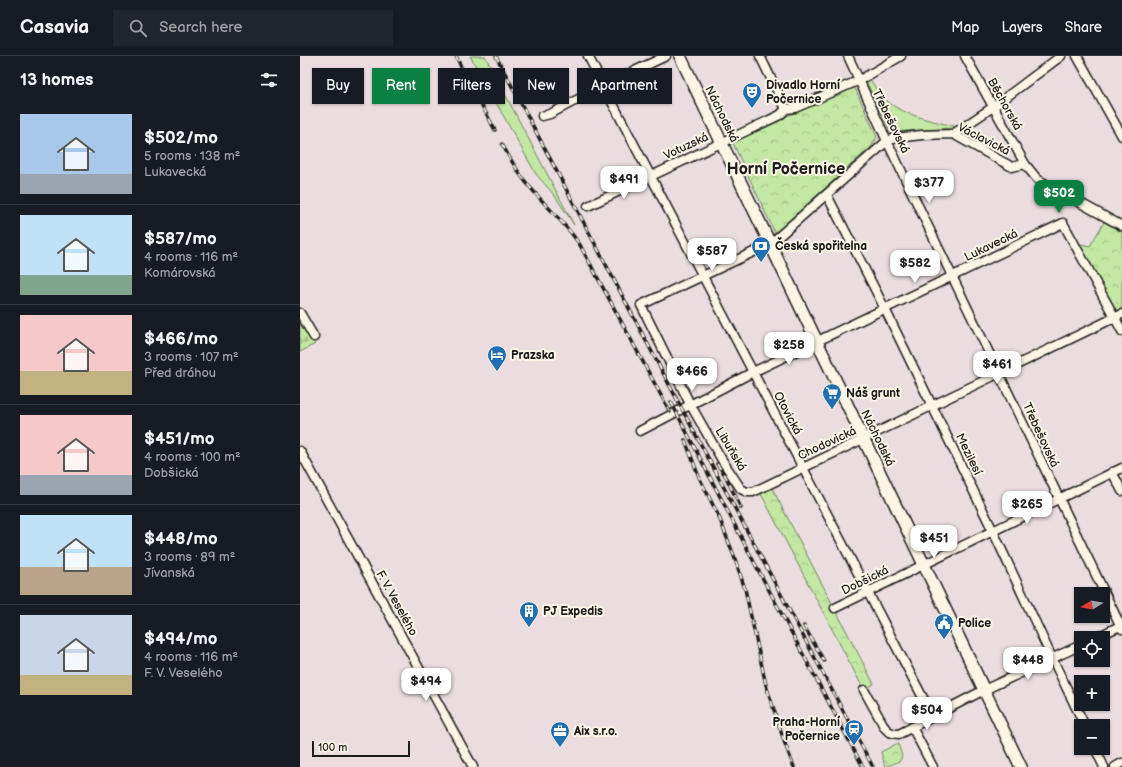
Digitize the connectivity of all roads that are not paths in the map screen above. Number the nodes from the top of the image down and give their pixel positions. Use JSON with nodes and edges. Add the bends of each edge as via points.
{"nodes":[{"id":1,"x":588,"y":56,"type":"edge"},
{"id":2,"x":666,"y":56,"type":"edge"},
{"id":3,"x":680,"y":56,"type":"edge"},
{"id":4,"x":760,"y":56,"type":"edge"},
{"id":5,"x":848,"y":56,"type":"edge"},
{"id":6,"x":902,"y":56,"type":"edge"},
{"id":7,"x":965,"y":56,"type":"edge"},
{"id":8,"x":1061,"y":56,"type":"edge"},
{"id":9,"x":1077,"y":56,"type":"edge"},
{"id":10,"x":594,"y":68,"type":"edge"},
{"id":11,"x":641,"y":68,"type":"edge"},
{"id":12,"x":860,"y":80,"type":"junction"},
{"id":13,"x":577,"y":100,"type":"edge"},
{"id":14,"x":613,"y":104,"type":"edge"},
{"id":15,"x":993,"y":107,"type":"junction"},
{"id":16,"x":786,"y":109,"type":"junction"},
{"id":17,"x":542,"y":116,"type":"dead end"},
{"id":18,"x":954,"y":134,"type":"junction"},
{"id":19,"x":1122,"y":136,"type":"edge"},
{"id":20,"x":887,"y":141,"type":"junction"},
{"id":21,"x":722,"y":142,"type":"junction"},
{"id":22,"x":1025,"y":164,"type":"junction"},
{"id":23,"x":651,"y":176,"type":"junction"},
{"id":24,"x":827,"y":195,"type":"junction"},
{"id":25,"x":588,"y":206,"type":"dead end"},
{"id":26,"x":1122,"y":226,"type":"edge"},
{"id":27,"x":770,"y":243,"type":"junction"},
{"id":28,"x":703,"y":276,"type":"junction"},
{"id":29,"x":953,"y":277,"type":"junction"},
{"id":30,"x":885,"y":309,"type":"junction"},
{"id":31,"x":300,"y":313,"type":"edge"},
{"id":32,"x":1118,"y":316,"type":"edge"},
{"id":33,"x":1122,"y":331,"type":"edge"},
{"id":34,"x":314,"y":337,"type":"dead end"},
{"id":35,"x":817,"y":341,"type":"junction"},
{"id":36,"x":753,"y":372,"type":"junction"},
{"id":37,"x":999,"y":374,"type":"junction"},
{"id":38,"x":690,"y":404,"type":"junction"},
{"id":39,"x":932,"y":406,"type":"junction"},
{"id":40,"x":640,"y":431,"type":"dead end"},
{"id":41,"x":864,"y":439,"type":"junction"},
{"id":42,"x":300,"y":451,"type":"edge"},
{"id":43,"x":803,"y":467,"type":"junction"},
{"id":44,"x":1122,"y":468,"type":"edge"},
{"id":45,"x":1112,"y":472,"type":"junction"},
{"id":46,"x":759,"y":489,"type":"joint"},
{"id":47,"x":1122,"y":491,"type":"edge"},
{"id":48,"x":1058,"y":499,"type":"junction"},
{"id":49,"x":993,"y":531,"type":"junction"},
{"id":50,"x":924,"y":564,"type":"junction"},
{"id":51,"x":868,"y":592,"type":"junction"},
{"id":52,"x":835,"y":608,"type":"dead end"},
{"id":53,"x":1122,"y":627,"type":"edge"},
{"id":54,"x":1110,"y":632,"type":"edge"},
{"id":55,"x":1074,"y":648,"type":"edge"},
{"id":56,"x":1052,"y":658,"type":"junction"},
{"id":57,"x":864,"y":690,"type":"dead end"},
{"id":58,"x":984,"y":690,"type":"junction"},
{"id":59,"x":933,"y":716,"type":"junction"},
{"id":60,"x":1082,"y":719,"type":"edge"},
{"id":61,"x":912,"y":727,"type":"junction"},
{"id":62,"x":1098,"y":755,"type":"edge"},
{"id":63,"x":1122,"y":764,"type":"edge"},
{"id":64,"x":473,"y":767,"type":"edge"},
{"id":65,"x":933,"y":767,"type":"edge"},
{"id":66,"x":1021,"y":767,"type":"edge"},
{"id":67,"x":1104,"y":767,"type":"edge"},
{"id":68,"x":1115,"y":767,"type":"edge"}],
"edges":[{"from":1,"to":10,"type":"street","name":"Otovická"},
{"from":2,"to":11,"type":"street"},
{"from":3,"to":21,"type":"main road","name":"Náchodská"},
{"from":4,"to":16,"type":"street"},
{"from":5,"to":12,"type":"street","name":"Třebešovská"},
{"from":6,"to":12,"type":"street","name":"Votuzská"},
{"from":7,"to":15,"type":"street","name":"Běchorská"},
{"from":8,"to":15,"type":"street"},
{"from":9,"to":19,"type":"street"},
{"from":12,"to":16,"type":"street","name":"Votuzská","via":[[795,108]]},
{"from":12,"to":20,"type":"street","name":"Třebešovská"},
{"from":13,"to":17,"type":"street"},
{"from":14,"to":23,"type":"street","name":"Otovická"},
{"from":15,"to":18,"type":"street"},
{"from":15,"to":22,"type":"street","name":"Běchorská"},
{"from":16,"to":21,"type":"street","name":"Votuzská","via":[[780,115]]},
{"from":18,"to":20,"type":"street","name":"Václavická","via":[[922,135]]},
{"from":18,"to":22,"type":"street","name":"Václavická","via":[[1012,167]]},
{"from":20,"to":24,"type":"street"},
{"from":20,"to":29,"type":"street","name":"Třebešovská"},
{"from":21,"to":23,"type":"street","name":"Votuzská"},
{"from":21,"to":27,"type":"main road","name":"Náchodská"},
{"from":22,"to":26,"type":"street","via":[[1037,180]]},
{"from":23,"to":25,"type":"street","name":"Votuzská"},
{"from":23,"to":28,"type":"street","name":"Otovická"},
{"from":24,"to":27,"type":"street"},
{"from":24,"to":30,"type":"street","name":"Mezilesí"},
{"from":27,"to":28,"type":"street"},
{"from":27,"to":35,"type":"main road","name":"Náchodská"},
{"from":28,"to":36,"type":"street","name":"Otovická"},
{"from":28,"to":38,"type":"street","via":[[641,305]]},
{"from":29,"to":30,"type":"street","name":"Lukavecká"},
{"from":29,"to":32,"type":"street","name":"Lukavecká","via":[[1063,224]]},
{"from":29,"to":37,"type":"street","name":"Třebešovská"},
{"from":30,"to":35,"type":"street","name":"Lukavecká"},
{"from":30,"to":39,"type":"street","name":"Mezilesí"},
{"from":31,"to":34,"type":"street"},
{"from":32,"to":33,"type":"street"},
{"from":32,"to":37,"type":"street","name":"Chodovická"},
{"from":35,"to":36,"type":"street","name":"Lukavecká"},
{"from":35,"to":41,"type":"main road","name":"Náchodská"},
{"from":36,"to":38,"type":"street","name":"Lukavecká"},
{"from":36,"to":43,"type":"street","name":"Otovická"},
{"from":37,"to":39,"type":"street","name":"Chodovická"},
{"from":37,"to":48,"type":"street","name":"Třebešovská"},
{"from":38,"to":40,"type":"street","name":"Lukavecká"},
{"from":38,"to":46,"type":"street","name":"Libuňská","via":[[741,489],[753,492]]},
{"from":39,"to":41,"type":"street","name":"Chodovická"},
{"from":39,"to":49,"type":"street","name":"Mezilesí"},
{"from":41,"to":43,"type":"street","name":"Chodovická"},
{"from":41,"to":50,"type":"main road","name":"Náchodská"},
{"from":42,"to":64,"type":"street","name":"F. V. Veselého"},
{"from":43,"to":46,"type":"street","name":"Chodovická"},
{"from":43,"to":51,"type":"street","name":"Otovická"},
{"from":44,"to":45,"type":"street","name":"Dobšická"},
{"from":45,"to":47,"type":"street"},
{"from":45,"to":48,"type":"street","name":"Dobšická"},
{"from":48,"to":49,"type":"street","name":"Dobšická"},
{"from":48,"to":53,"type":"street","name":"Třebešovská"},
{"from":49,"to":50,"type":"street","name":"Dobšická"},
{"from":49,"to":56,"type":"street","name":"Mezilesí"},
{"from":50,"to":51,"type":"street","name":"Dobšická"},
{"from":50,"to":58,"type":"main road","name":"Náchodská"},
{"from":51,"to":52,"type":"street","name":"Dobšická"},
{"from":51,"to":59,"type":"street","name":"Otovická"},
{"from":53,"to":54,"type":"street"},
{"from":55,"to":56,"type":"street"},
{"from":56,"to":58,"type":"street"},
{"from":56,"to":60,"type":"street","name":"Mezilesí"},
{"from":57,"to":61,"type":"street","via":[[885,728],[899,734]]},
{"from":58,"to":59,"type":"street"},
{"from":58,"to":66,"type":"main road","name":"Náchodská"},
{"from":59,"to":61,"type":"street"},
{"from":61,"to":65,"type":"street"},
{"from":62,"to":67,"type":"street"},
{"from":63,"to":68,"type":"street"}]}
